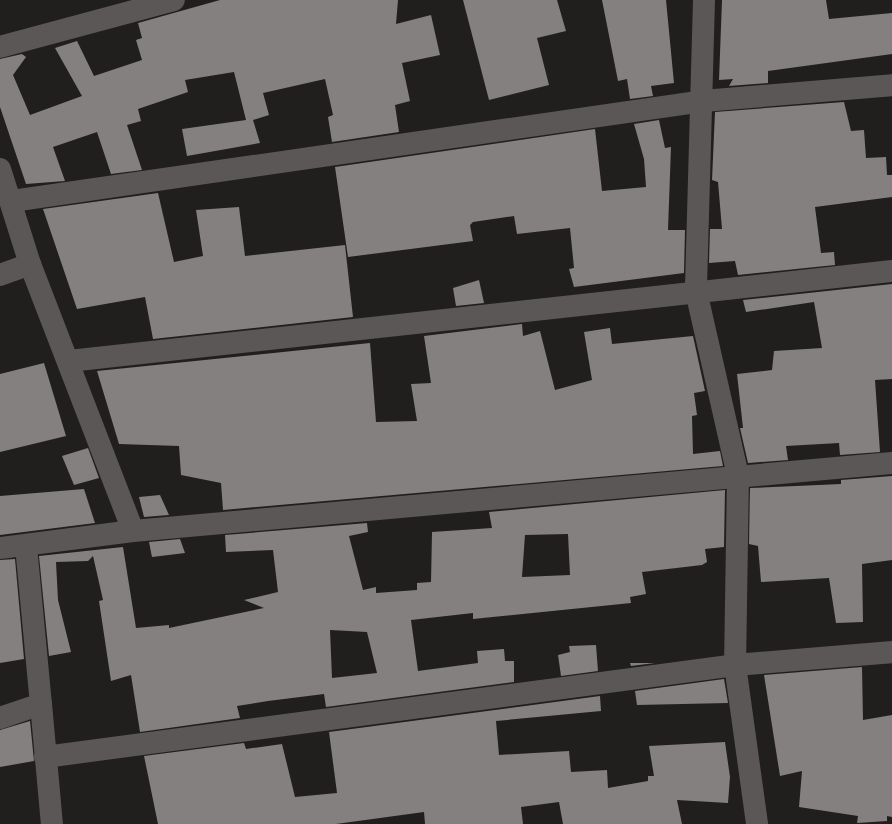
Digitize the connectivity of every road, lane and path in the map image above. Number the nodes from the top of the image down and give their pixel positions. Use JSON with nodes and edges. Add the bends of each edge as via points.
{"nodes":[{"id":1,"x":174,"y":0,"type":"edge"},
{"id":2,"x":704,"y":0,"type":"edge"},
{"id":3,"x":0,"y":47,"type":"edge"},
{"id":4,"x":892,"y":85,"type":"edge"},
{"id":5,"x":703,"y":101,"type":"junction"},
{"id":6,"x":0,"y":169,"type":"edge"},
{"id":7,"x":12,"y":201,"type":"junction"},
{"id":8,"x":30,"y":264,"type":"junction"},
{"id":9,"x":892,"y":271,"type":"edge"},
{"id":10,"x":0,"y":275,"type":"edge"},
{"id":11,"x":696,"y":291,"type":"junction"},
{"id":12,"x":69,"y":362,"type":"junction"},
{"id":13,"x":892,"y":463,"type":"edge"},
{"id":14,"x":738,"y":476,"type":"junction"},
{"id":15,"x":133,"y":531,"type":"junction"},
{"id":16,"x":26,"y":546,"type":"junction"},
{"id":17,"x":0,"y":548,"type":"edge"},
{"id":18,"x":892,"y":652,"type":"edge"},
{"id":19,"x":735,"y":665,"type":"junction"},
{"id":20,"x":42,"y":704,"type":"junction"},
{"id":21,"x":0,"y":718,"type":"edge"},
{"id":22,"x":45,"y":757,"type":"junction"},
{"id":23,"x":52,"y":824,"type":"edge"},
{"id":24,"x":757,"y":824,"type":"edge"}],
"edges":[{"from":1,"to":3,"type":"street"},
{"from":2,"to":5,"type":"street"},
{"from":4,"to":5,"type":"street"},
{"from":5,"to":7,"type":"street"},
{"from":5,"to":11,"type":"street"},
{"from":6,"to":7,"type":"street"},
{"from":7,"to":8,"type":"street"},
{"from":8,"to":10,"type":"street"},
{"from":8,"to":12,"type":"street"},
{"from":9,"to":11,"type":"street"},
{"from":11,"to":12,"type":"street"},
{"from":11,"to":14,"type":"street"},
{"from":12,"to":15,"type":"street"},
{"from":13,"to":14,"type":"street"},
{"from":14,"to":15,"type":"street"},
{"from":14,"to":19,"type":"street"},
{"from":15,"to":16,"type":"street"},
{"from":16,"to":17,"type":"street"},
{"from":16,"to":20,"type":"street"},
{"from":18,"to":19,"type":"street"},
{"from":19,"to":22,"type":"street"},
{"from":19,"to":24,"type":"street"},
{"from":20,"to":21,"type":"street"},
{"from":20,"to":22,"type":"street"},
{"from":22,"to":23,"type":"street"}]}
